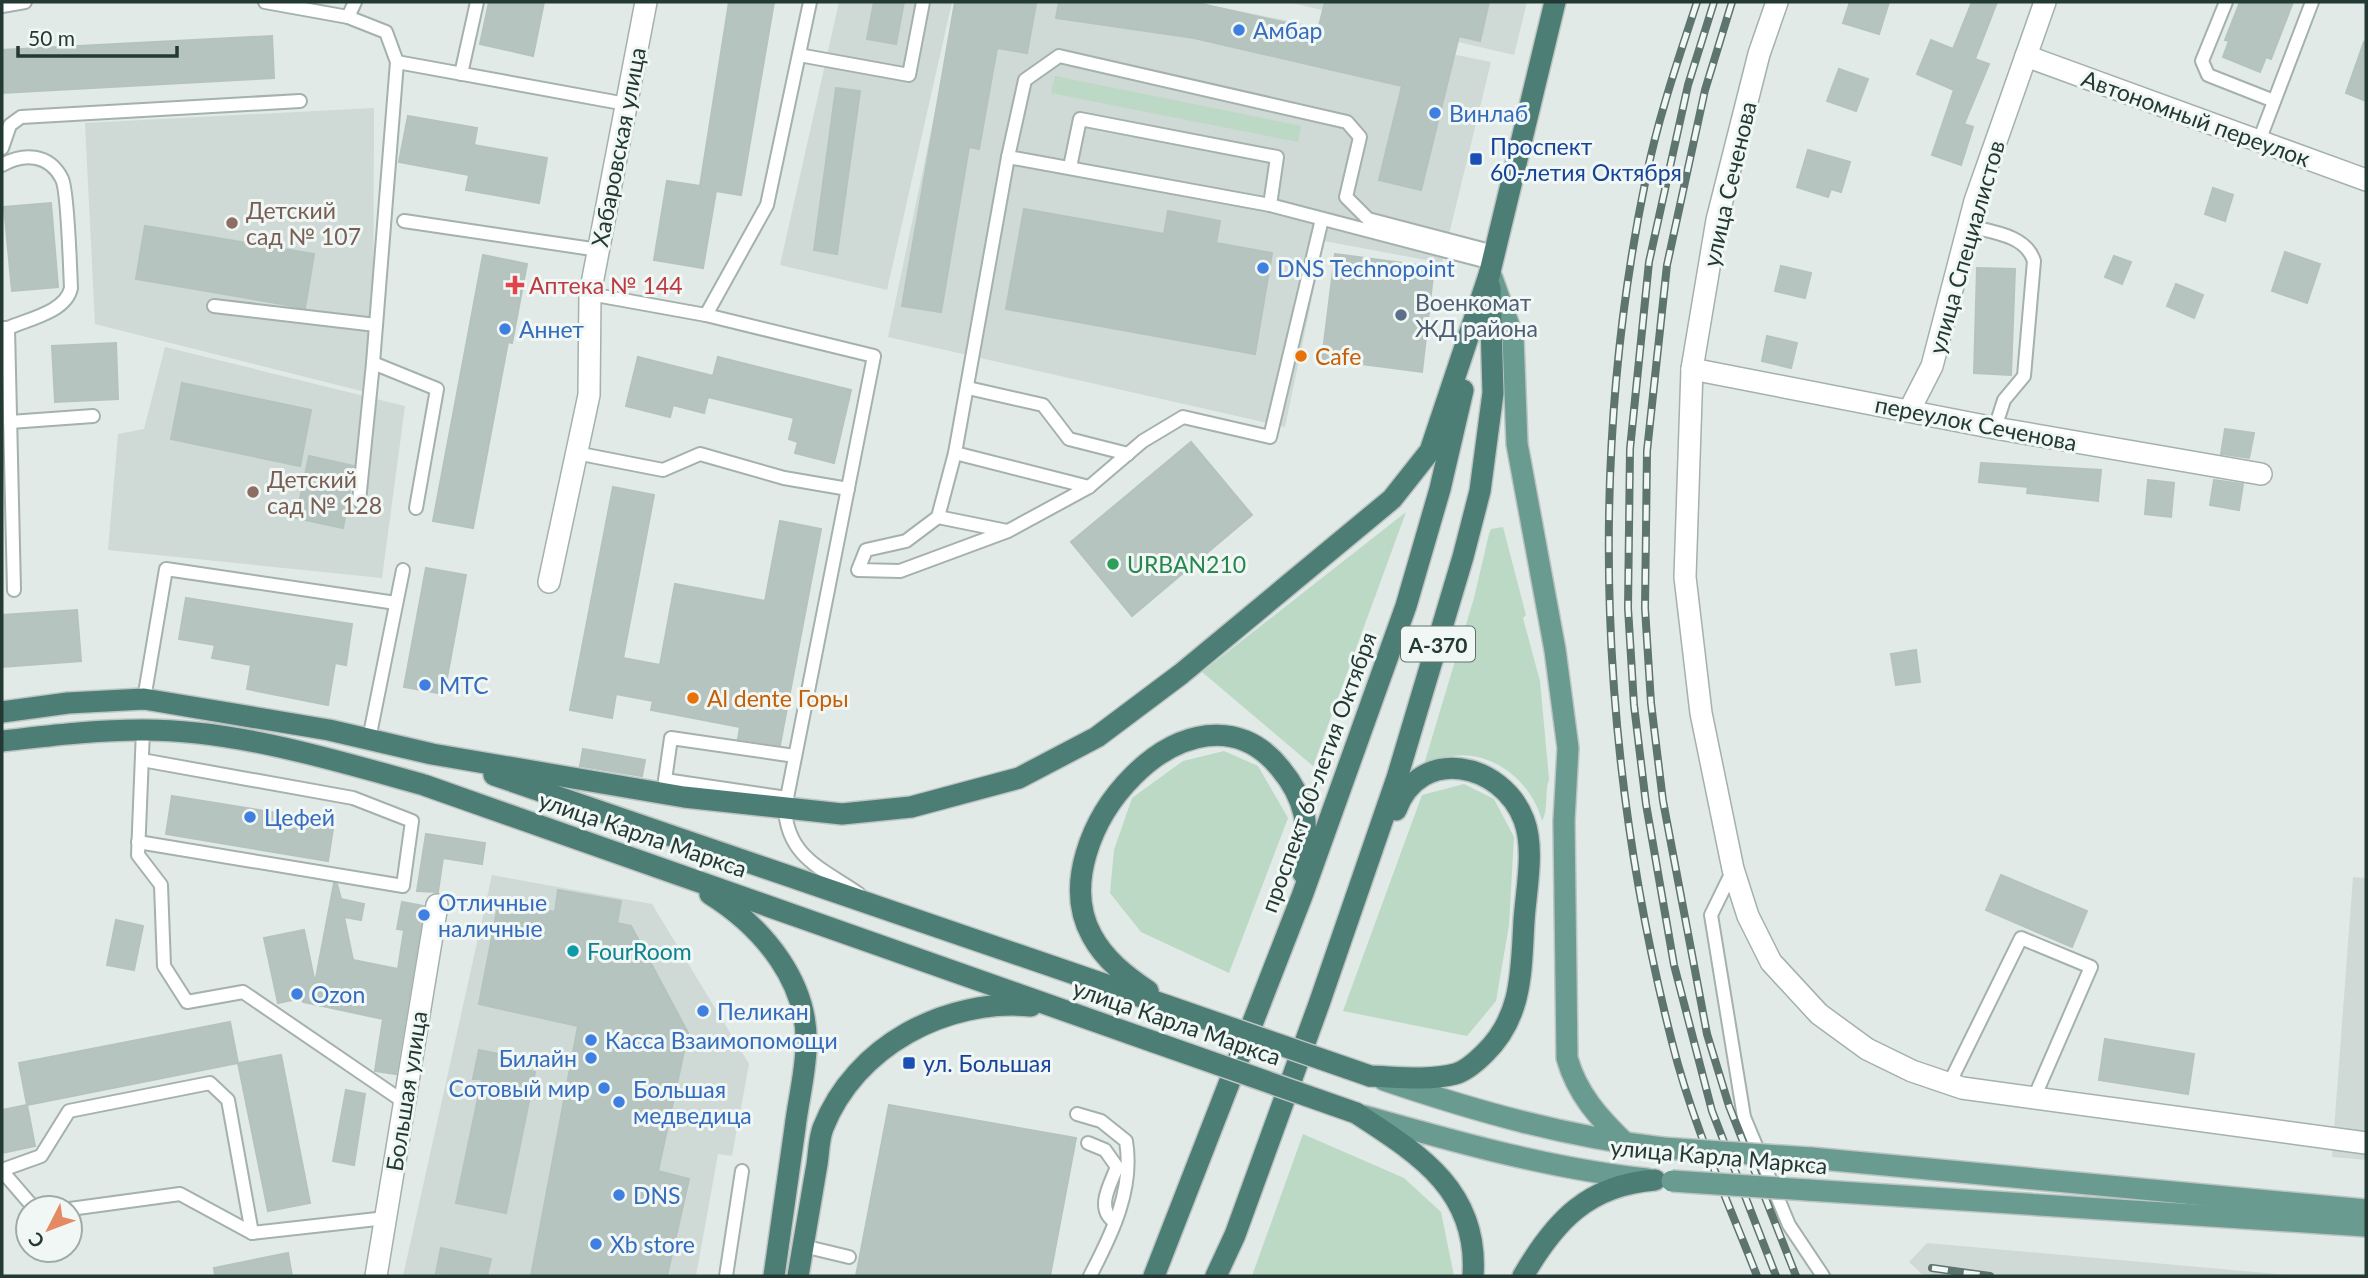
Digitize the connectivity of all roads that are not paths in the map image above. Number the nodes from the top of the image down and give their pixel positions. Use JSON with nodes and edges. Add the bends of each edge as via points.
{"nodes":[{"id":1,"x":25,"y":2,"type":"edge"},
{"id":2,"x":265,"y":2,"type":"edge"},
{"id":3,"x":355,"y":2,"type":"edge"},
{"id":4,"x":477,"y":2,"type":"edge"},
{"id":5,"x":646,"y":2,"type":"edge"},
{"id":6,"x":810,"y":2,"type":"edge"},
{"id":7,"x":923,"y":2,"type":"edge"},
{"id":8,"x":1555,"y":2,"type":"edge"},
{"id":9,"x":1777,"y":2,"type":"edge"},
{"id":10,"x":2045,"y":2,"type":"edge"},
{"id":11,"x":2226,"y":2,"type":"edge"},
{"id":12,"x":2312,"y":2,"type":"edge"},
{"id":13,"x":2,"y":6,"type":"edge"},
{"id":14,"x":348,"y":17,"type":"junction"},
{"id":15,"x":799,"y":55,"type":"junction"},
{"id":16,"x":2026,"y":56,"type":"junction"},
{"id":17,"x":397,"y":62,"type":"junction"},
{"id":18,"x":461,"y":74,"type":"junction"},
{"id":19,"x":300,"y":101,"type":"dead end"},
{"id":20,"x":2274,"y":101,"type":"junction"},
{"id":21,"x":626,"y":104,"type":"junction"},
{"id":22,"x":2259,"y":141,"type":"junction"},
{"id":23,"x":2,"y":148,"type":"edge"},
{"id":24,"x":1008,"y":157,"type":"junction"},
{"id":25,"x":2,"y":165,"type":"edge"},
{"id":26,"x":1070,"y":167,"type":"junction"},
{"id":27,"x":2366,"y":180,"type":"edge"},
{"id":28,"x":1270,"y":205,"type":"junction"},
{"id":29,"x":1322,"y":219,"type":"junction"},
{"id":30,"x":404,"y":221,"type":"dead end"},
{"id":31,"x":1968,"y":226,"type":"junction"},
{"id":32,"x":598,"y":250,"type":"junction"},
{"id":33,"x":1492,"y":262,"type":"junction"},
{"id":34,"x":590,"y":294,"type":"junction"},
{"id":35,"x":214,"y":306,"type":"dead end"},
{"id":36,"x":706,"y":315,"type":"junction"},
{"id":37,"x":376,"y":325,"type":"junction"},
{"id":38,"x":5,"y":328,"type":"edge"},
{"id":39,"x":373,"y":363,"type":"junction"},
{"id":40,"x":1692,"y":369,"type":"junction"},
{"id":41,"x":968,"y":388,"type":"junction"},
{"id":42,"x":1909,"y":411,"type":"junction"},
{"id":43,"x":93,"y":416,"type":"dead end"},
{"id":44,"x":10,"y":422,"type":"junction"},
{"id":45,"x":1995,"y":428,"type":"junction"},
{"id":46,"x":576,"y":453,"type":"junction"},
{"id":47,"x":955,"y":453,"type":"junction"},
{"id":48,"x":1128,"y":454,"type":"junction"},
{"id":49,"x":2261,"y":474,"type":"dead end"},
{"id":50,"x":1089,"y":487,"type":"junction"},
{"id":51,"x":848,"y":489,"type":"junction"},
{"id":52,"x":359,"y":501,"type":"dead end"},
{"id":53,"x":416,"y":508,"type":"dead end"},
{"id":54,"x":939,"y":517,"type":"junction"},
{"id":55,"x":1008,"y":531,"type":"junction"},
{"id":56,"x":403,"y":570,"type":"dead end"},
{"id":57,"x":549,"y":582,"type":"dead end"},
{"id":58,"x":13,"y":590,"type":"dead end"},
{"id":59,"x":396,"y":603,"type":"junction"},
{"id":60,"x":144,"y":699,"type":"junction"},
{"id":61,"x":2,"y":712,"type":"edge"},
{"id":62,"x":143,"y":730,"type":"junction"},
{"id":63,"x":369,"y":739,"type":"junction"},
{"id":64,"x":2,"y":741,"type":"edge"},
{"id":65,"x":432,"y":754,"type":"junction"},
{"id":66,"x":795,"y":756,"type":"junction"},
{"id":67,"x":142,"y":760,"type":"junction"},
{"id":68,"x":786,"y":803,"type":"junction"},
{"id":69,"x":138,"y":842,"type":"junction"},
{"id":70,"x":1733,"y":869,"type":"junction"},
{"id":71,"x":671,"y":872,"type":"junction"},
{"id":72,"x":1302,"y":896,"type":"junction"},
{"id":73,"x":437,"y":905,"type":"dead end"},
{"id":74,"x":876,"y":906,"type":"junction"},
{"id":75,"x":1319,"y":1004,"type":"junction"},
{"id":76,"x":1168,"y":1006,"type":"junction"},
{"id":77,"x":1068,"y":1011,"type":"junction"},
{"id":78,"x":1370,"y":1076,"type":"junction"},
{"id":79,"x":1949,"y":1084,"type":"junction"},
{"id":80,"x":2034,"y":1098,"type":"junction"},
{"id":81,"x":404,"y":1102,"type":"junction"},
{"id":82,"x":1356,"y":1113,"type":"junction"},
{"id":83,"x":1077,"y":1114,"type":"dead end"},
{"id":84,"x":1088,"y":1143,"type":"dead end"},
{"id":85,"x":2366,"y":1143,"type":"edge"},
{"id":86,"x":1626,"y":1144,"type":"junction"},
{"id":87,"x":2,"y":1170,"type":"edge"},
{"id":88,"x":742,"y":1171,"type":"dead end"},
{"id":89,"x":1663,"y":1180,"type":"junction"},
{"id":90,"x":22,"y":1194,"type":"edge"},
{"id":91,"x":84,"y":1207,"type":"edge"},
{"id":92,"x":2366,"y":1210,"type":"edge"},
{"id":93,"x":386,"y":1218,"type":"junction"},
{"id":94,"x":1115,"y":1222,"type":"junction"},
{"id":95,"x":2366,"y":1226,"type":"edge"},
{"id":96,"x":252,"y":1234,"type":"junction"},
{"id":97,"x":803,"y":1246,"type":"junction"},
{"id":98,"x":849,"y":1257,"type":"dead end"},
{"id":99,"x":376,"y":1276,"type":"edge"},
{"id":100,"x":726,"y":1276,"type":"edge"},
{"id":101,"x":774,"y":1276,"type":"edge"},
{"id":102,"x":798,"y":1276,"type":"edge"},
{"id":103,"x":1090,"y":1276,"type":"edge"},
{"id":104,"x":1154,"y":1276,"type":"edge"},
{"id":105,"x":1217,"y":1276,"type":"edge"},
{"id":106,"x":1473,"y":1276,"type":"edge"},
{"id":107,"x":1523,"y":1276,"type":"edge"},
{"id":108,"x":1823,"y":1276,"type":"edge"}],
"edges":[{"from":1,"to":13,"type":"lane"},
{"from":2,"to":14,"type":"lane"},
{"from":3,"to":14,"type":"lane"},
{"from":4,"to":18,"type":"lane"},
{"from":5,"to":21,"type":"street","name":"Хабаровская улица"},
{"from":6,"to":15,"type":"lane"},
{"from":7,"to":15,"type":"lane","via":[[909,75]]},
{"from":8,"to":33,"type":"highway","name":"проспект 60-летия Октября","number":"А-370"},
{"from":9,"to":40,"type":"street","name":"улица Сеченова","via":[[1759,54],[1717,220]]},
{"from":10,"to":16,"type":"street","name":"улица Специалистов"},
{"from":11,"to":20,"type":"lane","via":[[2202,68],[2208,75]]},
{"from":12,"to":20,"type":"lane"},
{"from":14,"to":17,"type":"lane","via":[[386,32]]},
{"from":15,"to":36,"type":"lane","via":[[767,205]]},
{"from":16,"to":22,"type":"street","name":"Автономный переулок"},
{"from":16,"to":31,"type":"street","name":"улица Специалистов"},
{"from":17,"to":18,"type":"lane"},
{"from":17,"to":37,"type":"lane"},
{"from":18,"to":21,"type":"lane"},
{"from":19,"to":23,"type":"lane","via":[[21,117],[10,125]]},
{"from":20,"to":22,"type":"lane"},
{"from":21,"to":32,"type":"street","name":"Хабаровская улица"},
{"from":22,"to":27,"type":"street","name":"Автономный переулок"},
{"from":24,"to":26,"type":"lane"},
{"from":24,"to":33,"type":"lane","via":[[1025,80],[1059,57],[1347,122],[1360,137],[1346,197],[1368,219]]},
{"from":24,"to":41,"type":"lane"},
{"from":25,"to":38,"type":"lane","via":[[30,156],[44,160],[63,180],[71,288],[60,306]]},
{"from":26,"to":28,"type":"lane"},
{"from":26,"to":28,"type":"lane","via":[[1080,119],[1093,121],[1277,157]]},
{"from":28,"to":29,"type":"lane"},
{"from":29,"to":33,"type":"lane"},
{"from":29,"to":48,"type":"lane","via":[[1270,437],[1183,417]]},
{"from":30,"to":32,"type":"lane"},
{"from":31,"to":42,"type":"street","name":"улица Специалистов","via":[[1933,366]]},
{"from":31,"to":45,"type":"lane","via":[[2022,243],[2034,261],[2024,376],[2004,400]]},
{"from":32,"to":34,"type":"street","name":"Хабаровская улица"},
{"from":33,"to":68,"type":"highway","via":[[1430,451],[1392,499],[1181,674],[1097,737],[1019,778],[911,807],[842,814]]},
{"from":33,"to":72,"type":"highway","name":"проспект 60-летия Октября","number":"А-370","via":[[1440,489],[1406,606]]},
{"from":33,"to":75,"type":"highway","name":"проспект 60-летия Октября","number":"А-370","via":[[1493,393],[1480,491],[1396,778]]},
{"from":33,"to":86,"type":"main road","via":[[1513,337],[1517,444],[1568,748],[1564,821],[1567,1058],[1573,1080],[1596,1116]]},
{"from":34,"to":36,"type":"lane"},
{"from":34,"to":46,"type":"street","name":"Хабаровская улица","via":[[589,395]]},
{"from":35,"to":37,"type":"lane"},
{"from":36,"to":51,"type":"lane","via":[[874,356]]},
{"from":37,"to":39,"type":"lane"},
{"from":38,"to":44,"type":"lane"},
{"from":39,"to":52,"type":"lane"},
{"from":39,"to":53,"type":"lane","via":[[437,389]]},
{"from":40,"to":42,"type":"street","name":"переулок Сеченова"},
{"from":40,"to":70,"type":"street","name":"улица Сеченова","via":[[1685,577],[1701,713]]},
{"from":41,"to":47,"type":"lane"},
{"from":41,"to":48,"type":"lane","via":[[1043,405],[1069,439]]},
{"from":42,"to":45,"type":"street","name":"переулок Сеченова"},
{"from":43,"to":44,"type":"lane"},
{"from":44,"to":58,"type":"lane"},
{"from":45,"to":49,"type":"street","name":"переулок Сеченова"},
{"from":46,"to":51,"type":"lane","via":[[663,470],[701,454],[784,478]]},
{"from":46,"to":57,"type":"street","name":"Хабаровская улица"},
{"from":47,"to":50,"type":"lane"},
{"from":47,"to":54,"type":"lane"},
{"from":48,"to":50,"type":"lane"},
{"from":50,"to":55,"type":"lane"},
{"from":51,"to":66,"type":"lane"},
{"from":54,"to":55,"type":"lane"},
{"from":54,"to":55,"type":"lane","via":[[906,541],[866,550],[858,570],[900,571]]},
{"from":56,"to":59,"type":"lane"},
{"from":59,"to":60,"type":"lane","via":[[166,569]]},
{"from":59,"to":63,"type":"lane"},
{"from":60,"to":61,"type":"highway"},
{"from":60,"to":63,"type":"highway"},
{"from":62,"to":64,"type":"highway","name":"улица Карла Маркса"},
{"from":62,"to":67,"type":"lane"},
{"from":62,"to":71,"type":"highway","name":"улица Карла Маркса","via":[[313,754],[424,785]]},
{"from":63,"to":65,"type":"highway"},
{"from":65,"to":68,"type":"highway","via":[[684,797]]},
{"from":65,"to":74,"type":"highway"},
{"from":66,"to":68,"type":"lane"},
{"from":66,"to":68,"type":"lane","via":[[671,738],[665,780]]},
{"from":67,"to":69,"type":"lane"},
{"from":67,"to":69,"type":"lane","via":[[353,798],[412,821],[403,886]]},
{"from":68,"to":74,"type":"lane","via":[[786,829],[800,853]]},
{"from":69,"to":81,"type":"lane","via":[[138,855],[161,885],[164,966],[187,1002],[243,992]]},
{"from":70,"to":79,"type":"street","name":"улица Сеченова","via":[[1770,962],[1819,1014],[1867,1049]]},
{"from":70,"to":108,"type":"lane","via":[[1711,915],[1744,1117],[1788,1225]]},
{"from":71,"to":77,"type":"highway","name":"улица Карла Маркса"},
{"from":71,"to":101,"type":"highway","via":[[726,904],[765,940],[791,977],[803,1008],[807,1049]]},
{"from":72,"to":76,"type":"highway","via":[[1305,816],[1292,783],[1269,754],[1240,737],[1213,733],[1187,740],[1155,758],[1127,781],[1105,809],[1085,861],[1082,905],[1091,935],[1119,971]]},
{"from":72,"to":104,"type":"highway","name":"проспект 60-летия Октября","number":"А-370"},
{"from":73,"to":81,"type":"street","name":"Большая улица"},
{"from":74,"to":76,"type":"highway"},
{"from":75,"to":78,"type":"highway","via":[[1403,793],[1436,771],[1457,768],[1494,780],[1511,796],[1525,822],[1528,853],[1520,992],[1512,1018],[1497,1042],[1456,1073],[1423,1078]]},
{"from":75,"to":105,"type":"highway","name":"проспект 60-летия Октября","number":"А-370"},
{"from":76,"to":78,"type":"highway","bridge":true},
{"from":77,"to":82,"type":"highway","name":"улица Карла Маркса","bridge":true},
{"from":77,"to":97,"type":"highway","via":[[1012,1004],[958,1012],[916,1027],[883,1050],[854,1080],[823,1129]]},
{"from":78,"to":86,"type":"main road","name":"улица Карла Маркса","via":[[1466,1108]]},
{"from":79,"to":80,"type":"street","name":"улица Сеченова"},
{"from":79,"to":80,"type":"lane","via":[[2021,938],[2091,967]]},
{"from":80,"to":85,"type":"street","name":"улица Сеченова"},
{"from":81,"to":93,"type":"street","name":"Большая улица"},
{"from":82,"to":89,"type":"main road","name":"улица Карла Маркса","via":[[1558,1166]]},
{"from":82,"to":106,"type":"highway","via":[[1428,1163],[1452,1190],[1466,1219]]},
{"from":83,"to":94,"type":"lane","via":[[1101,1121],[1126,1141],[1128,1183]]},
{"from":84,"to":94,"type":"lane","via":[[1105,1150],[1117,1167],[1103,1207]]},
{"from":86,"to":92,"type":"main road","name":"улица Карла Маркса","bridge":true},
{"from":87,"to":90,"type":"lane"},
{"from":87,"to":96,"type":"lane","via":[[41,1156],[69,1111],[209,1083],[228,1100]]},
{"from":88,"to":100,"type":"lane"},
{"from":89,"to":95,"type":"main road","name":"улица Карла Маркса","bridge":true},
{"from":89,"to":107,"type":"highway","via":[[1620,1184],[1572,1211],[1545,1239]]},
{"from":91,"to":96,"type":"lane","via":[[180,1194]]},
{"from":93,"to":96,"type":"lane"},
{"from":93,"to":99,"type":"street","name":"Большая улица"},
{"from":94,"to":103,"type":"lane"},
{"from":97,"to":98,"type":"lane"},
{"from":97,"to":102,"type":"highway"}]}
